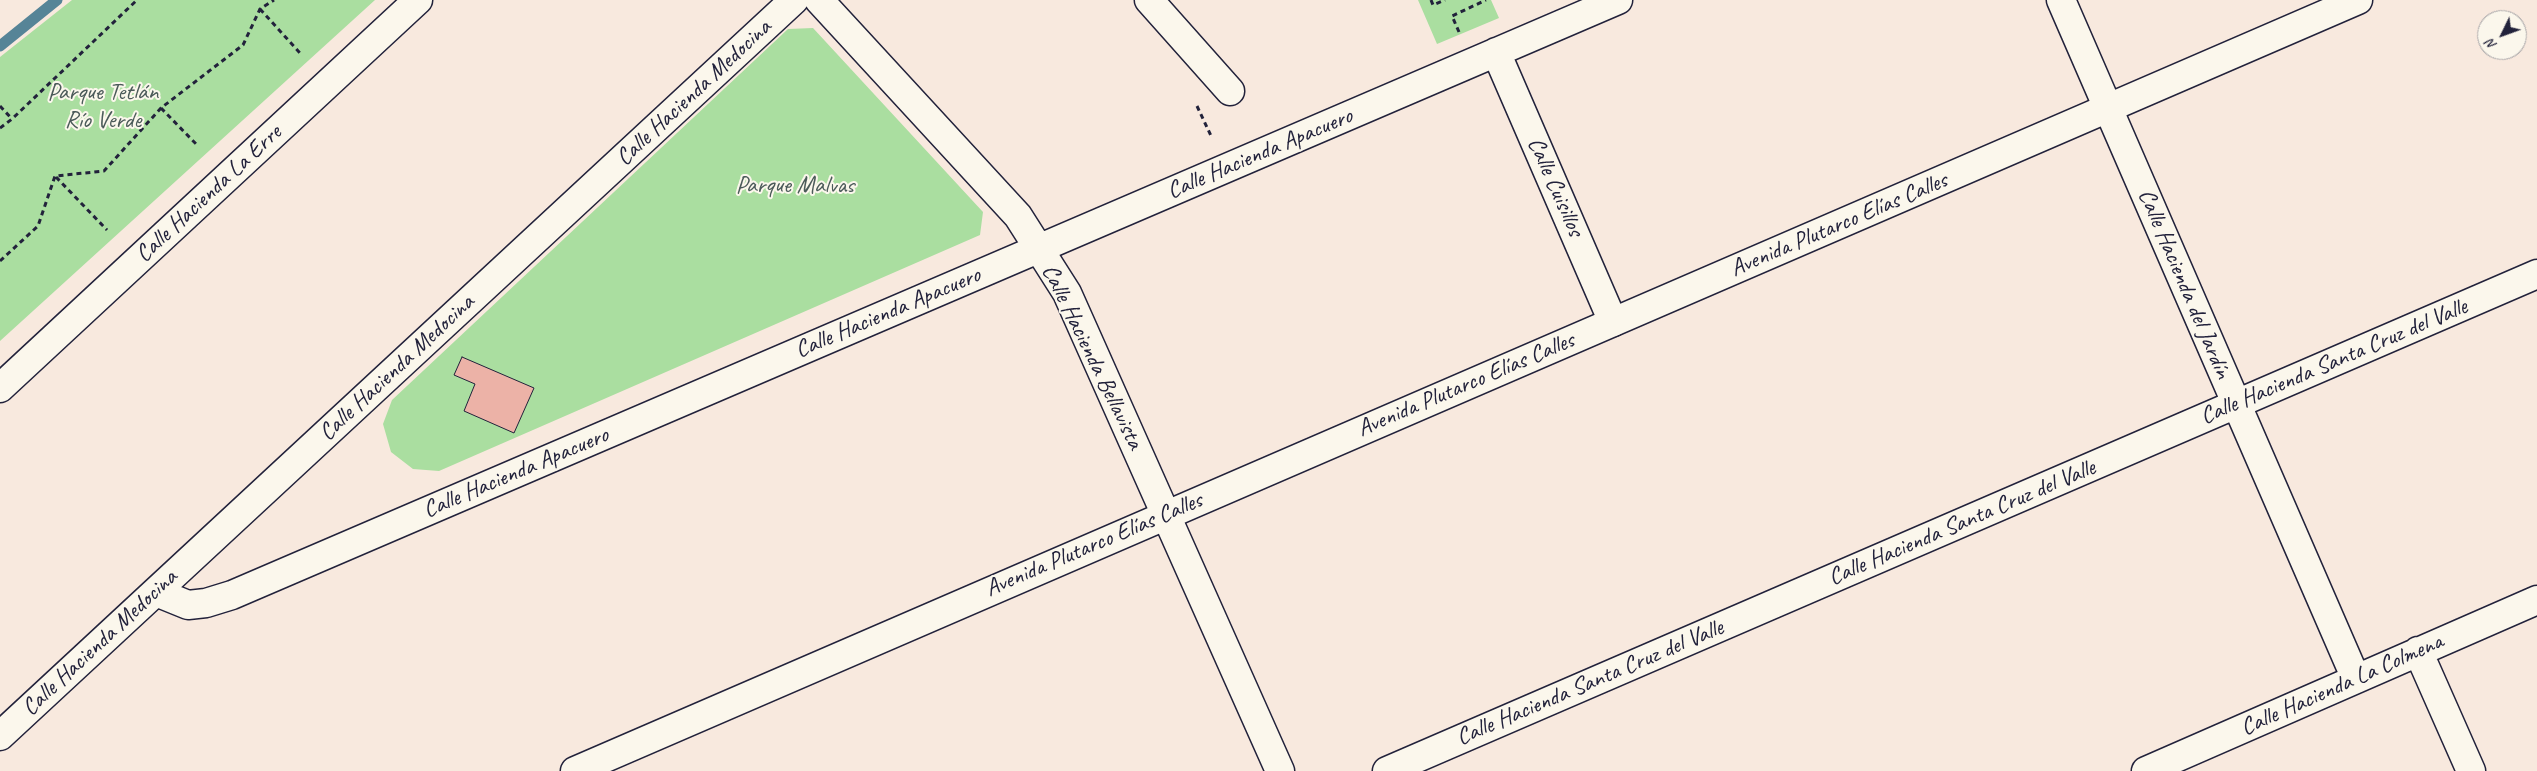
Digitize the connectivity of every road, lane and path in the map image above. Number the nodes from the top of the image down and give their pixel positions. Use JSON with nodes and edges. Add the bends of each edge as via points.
{"nodes":[{"id":1,"x":137,"y":0,"type":"edge"},
{"id":2,"x":274,"y":0,"type":"edge"},
{"id":3,"x":418,"y":0,"type":"edge"},
{"id":4,"x":794,"y":0,"type":"edge"},
{"id":5,"x":819,"y":0,"type":"edge"},
{"id":6,"x":1149,"y":0,"type":"edge"},
{"id":7,"x":1431,"y":0,"type":"edge"},
{"id":8,"x":1445,"y":0,"type":"edge"},
{"id":9,"x":1486,"y":0,"type":"edge"},
{"id":10,"x":1618,"y":0,"type":"edge"},
{"id":11,"x":2061,"y":0,"type":"edge"},
{"id":12,"x":2358,"y":0,"type":"edge"},
{"id":13,"x":260,"y":9,"type":"junction"},
{"id":14,"x":300,"y":53,"type":"dead end"},
{"id":15,"x":1484,"y":58,"type":"junction"},
{"id":16,"x":1230,"y":91,"type":"dead end"},
{"id":17,"x":0,"y":106,"type":"edge"},
{"id":18,"x":161,"y":108,"type":"junction"},
{"id":19,"x":2108,"y":109,"type":"junction"},
{"id":20,"x":12,"y":119,"type":"junction"},
{"id":21,"x":0,"y":128,"type":"edge"},
{"id":22,"x":198,"y":146,"type":"dead end"},
{"id":23,"x":56,"y":176,"type":"junction"},
{"id":24,"x":107,"y":230,"type":"dead end"},
{"id":25,"x":1039,"y":249,"type":"junction"},
{"id":26,"x":0,"y":260,"type":"edge"},
{"id":27,"x":2537,"y":274,"type":"edge"},
{"id":28,"x":1613,"y":322,"type":"junction"},
{"id":29,"x":0,"y":388,"type":"edge"},
{"id":30,"x":2236,"y":404,"type":"junction"},
{"id":31,"x":1166,"y":514,"type":"junction"},
{"id":32,"x":156,"y":592,"type":"junction"},
{"id":33,"x":2537,"y":600,"type":"edge"},
{"id":34,"x":2418,"y":651,"type":"junction"},
{"id":35,"x":2356,"y":679,"type":"junction"},
{"id":36,"x":0,"y":736,"type":"edge"},
{"id":37,"x":2188,"y":761,"type":"edge"},
{"id":38,"x":575,"y":771,"type":"edge"},
{"id":39,"x":1280,"y":771,"type":"edge"},
{"id":40,"x":1387,"y":771,"type":"edge"},
{"id":41,"x":2146,"y":771,"type":"edge"},
{"id":42,"x":2471,"y":771,"type":"edge"}],
"edges":[{"from":1,"to":20,"type":"path"},
{"from":2,"to":13,"type":"path"},
{"from":3,"to":29,"type":"street","name":"Calle Hacienda La Erre"},
{"from":4,"to":32,"type":"street","name":"Calle Hacienda Medocina"},
{"from":5,"to":25,"type":"street","name":"Calle Hacienda Bellavista","via":[[1018,216]]},
{"from":6,"to":16,"type":"street"},
{"from":7,"to":8,"type":"path","via":[[1433,5]]},
{"from":9,"to":15,"type":"path","via":[[1452,16]]},
{"from":10,"to":15,"type":"street","name":"Calle Hacienda Apacuero"},
{"from":11,"to":19,"type":"street","name":"Calle Hacienda del Jardín"},
{"from":12,"to":19,"type":"street","name":"Avenida Plutarco Elías Calles"},
{"from":13,"to":14,"type":"path"},
{"from":13,"to":18,"type":"path","via":[[243,46]]},
{"from":15,"to":25,"type":"street","name":"Calle Hacienda Apacuero"},
{"from":15,"to":28,"type":"street","name":"Calle Cuisillos"},
{"from":17,"to":20,"type":"path"},
{"from":18,"to":22,"type":"path"},
{"from":18,"to":23,"type":"path","via":[[104,171]]},
{"from":19,"to":28,"type":"street","name":"Avenida Plutarco Elías Calles"},
{"from":19,"to":30,"type":"street","name":"Calle Hacienda del Jardín"},
{"from":20,"to":21,"type":"path"},
{"from":23,"to":24,"type":"path"},
{"from":23,"to":26,"type":"path","via":[[38,226]]},
{"from":25,"to":31,"type":"street","name":"Calle Hacienda Bellavista","via":[[1067,293]]},
{"from":25,"to":32,"type":"street","name":"Calle Hacienda Apacuero","via":[[232,595],[188,605]]},
{"from":27,"to":30,"type":"street","name":"Calle Hacienda Santa Cruz del Valle"},
{"from":28,"to":31,"type":"street","name":"Avenida Plutarco Elías Calles"},
{"from":30,"to":35,"type":"street","name":"Calle Hacienda del Jardín"},
{"from":30,"to":40,"type":"street","name":"Calle Hacienda Santa Cruz del Valle"},
{"from":31,"to":38,"type":"street","name":"Avenida Plutarco Elías Calles"},
{"from":31,"to":39,"type":"street","name":"Calle Hacienda Bellavista"},
{"from":32,"to":36,"type":"street","name":"Calle Hacienda Medocina"},
{"from":33,"to":34,"type":"street","name":"Calle Hacienda La Colmena"},
{"from":34,"to":35,"type":"street","name":"Calle Hacienda La Colmena"},
{"from":34,"to":42,"type":"street"},
{"from":35,"to":37,"type":"street","name":"Calle Hacienda La Colmena"},
{"from":37,"to":41,"type":"street","name":"Calle Hacienda La Colmena"}]}
